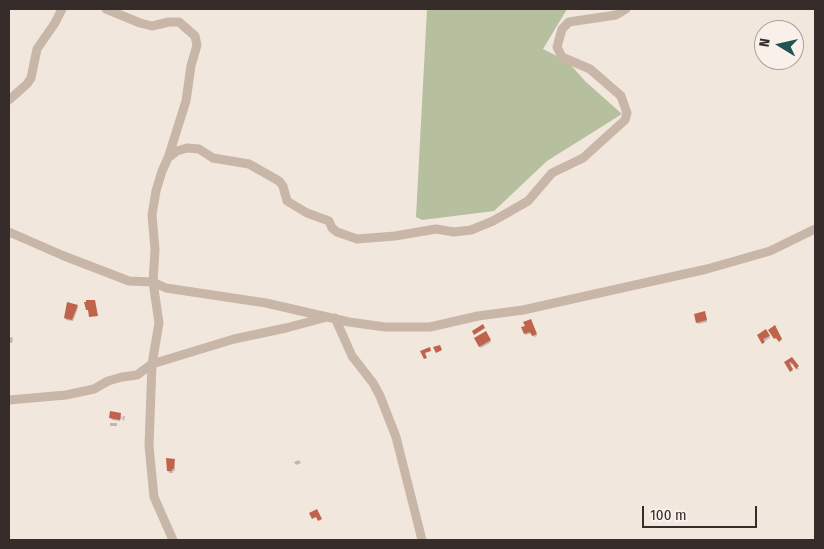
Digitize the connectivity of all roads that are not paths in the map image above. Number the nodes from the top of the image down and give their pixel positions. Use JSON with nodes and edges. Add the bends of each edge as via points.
{"nodes":[{"id":1,"x":62,"y":9,"type":"edge"},
{"id":2,"x":106,"y":9,"type":"edge"},
{"id":3,"x":626,"y":9,"type":"edge"},
{"id":4,"x":9,"y":100,"type":"edge"},
{"id":5,"x":168,"y":158,"type":"junction"},
{"id":6,"x":815,"y":229,"type":"edge"},
{"id":7,"x":9,"y":232,"type":"edge"},
{"id":8,"x":153,"y":282,"type":"junction"},
{"id":9,"x":331,"y":318,"type":"junction"},
{"id":10,"x":152,"y":364,"type":"junction"},
{"id":11,"x":9,"y":400,"type":"edge"},
{"id":12,"x":173,"y":540,"type":"edge"},
{"id":13,"x":422,"y":540,"type":"edge"}],
"edges":[{"from":1,"to":4,"type":"street","via":[[37,49],[31,78]]},
{"from":2,"to":5,"type":"street","via":[[152,26],[179,22],[195,36],[197,45],[186,101]]},
{"from":3,"to":5,"type":"street","via":[[616,15],[570,22],[562,29],[557,47],[562,57],[590,69],[622,96],[628,112],[625,120],[583,158],[552,173],[528,201],[471,230],[436,229],[357,239],[337,232],[329,221],[307,213],[287,200],[279,182],[249,164],[213,158],[199,149],[186,148]]},
{"from":5,"to":8,"type":"street","via":[[152,214]]},
{"from":6,"to":9,"type":"street","via":[[770,251],[707,269],[435,327],[384,326]]},
{"from":7,"to":8,"type":"street","via":[[123,279]]},
{"from":8,"to":9,"type":"street","via":[[166,288],[206,292]]},
{"from":8,"to":10,"type":"street","via":[[159,324]]},
{"from":9,"to":10,"type":"street","via":[[246,335]]},
{"from":9,"to":13,"type":"street","via":[[380,396],[396,437]]},
{"from":10,"to":11,"type":"street","via":[[137,375],[108,381],[94,389]]},
{"from":10,"to":12,"type":"street","via":[[149,446],[152,489]]}]}
